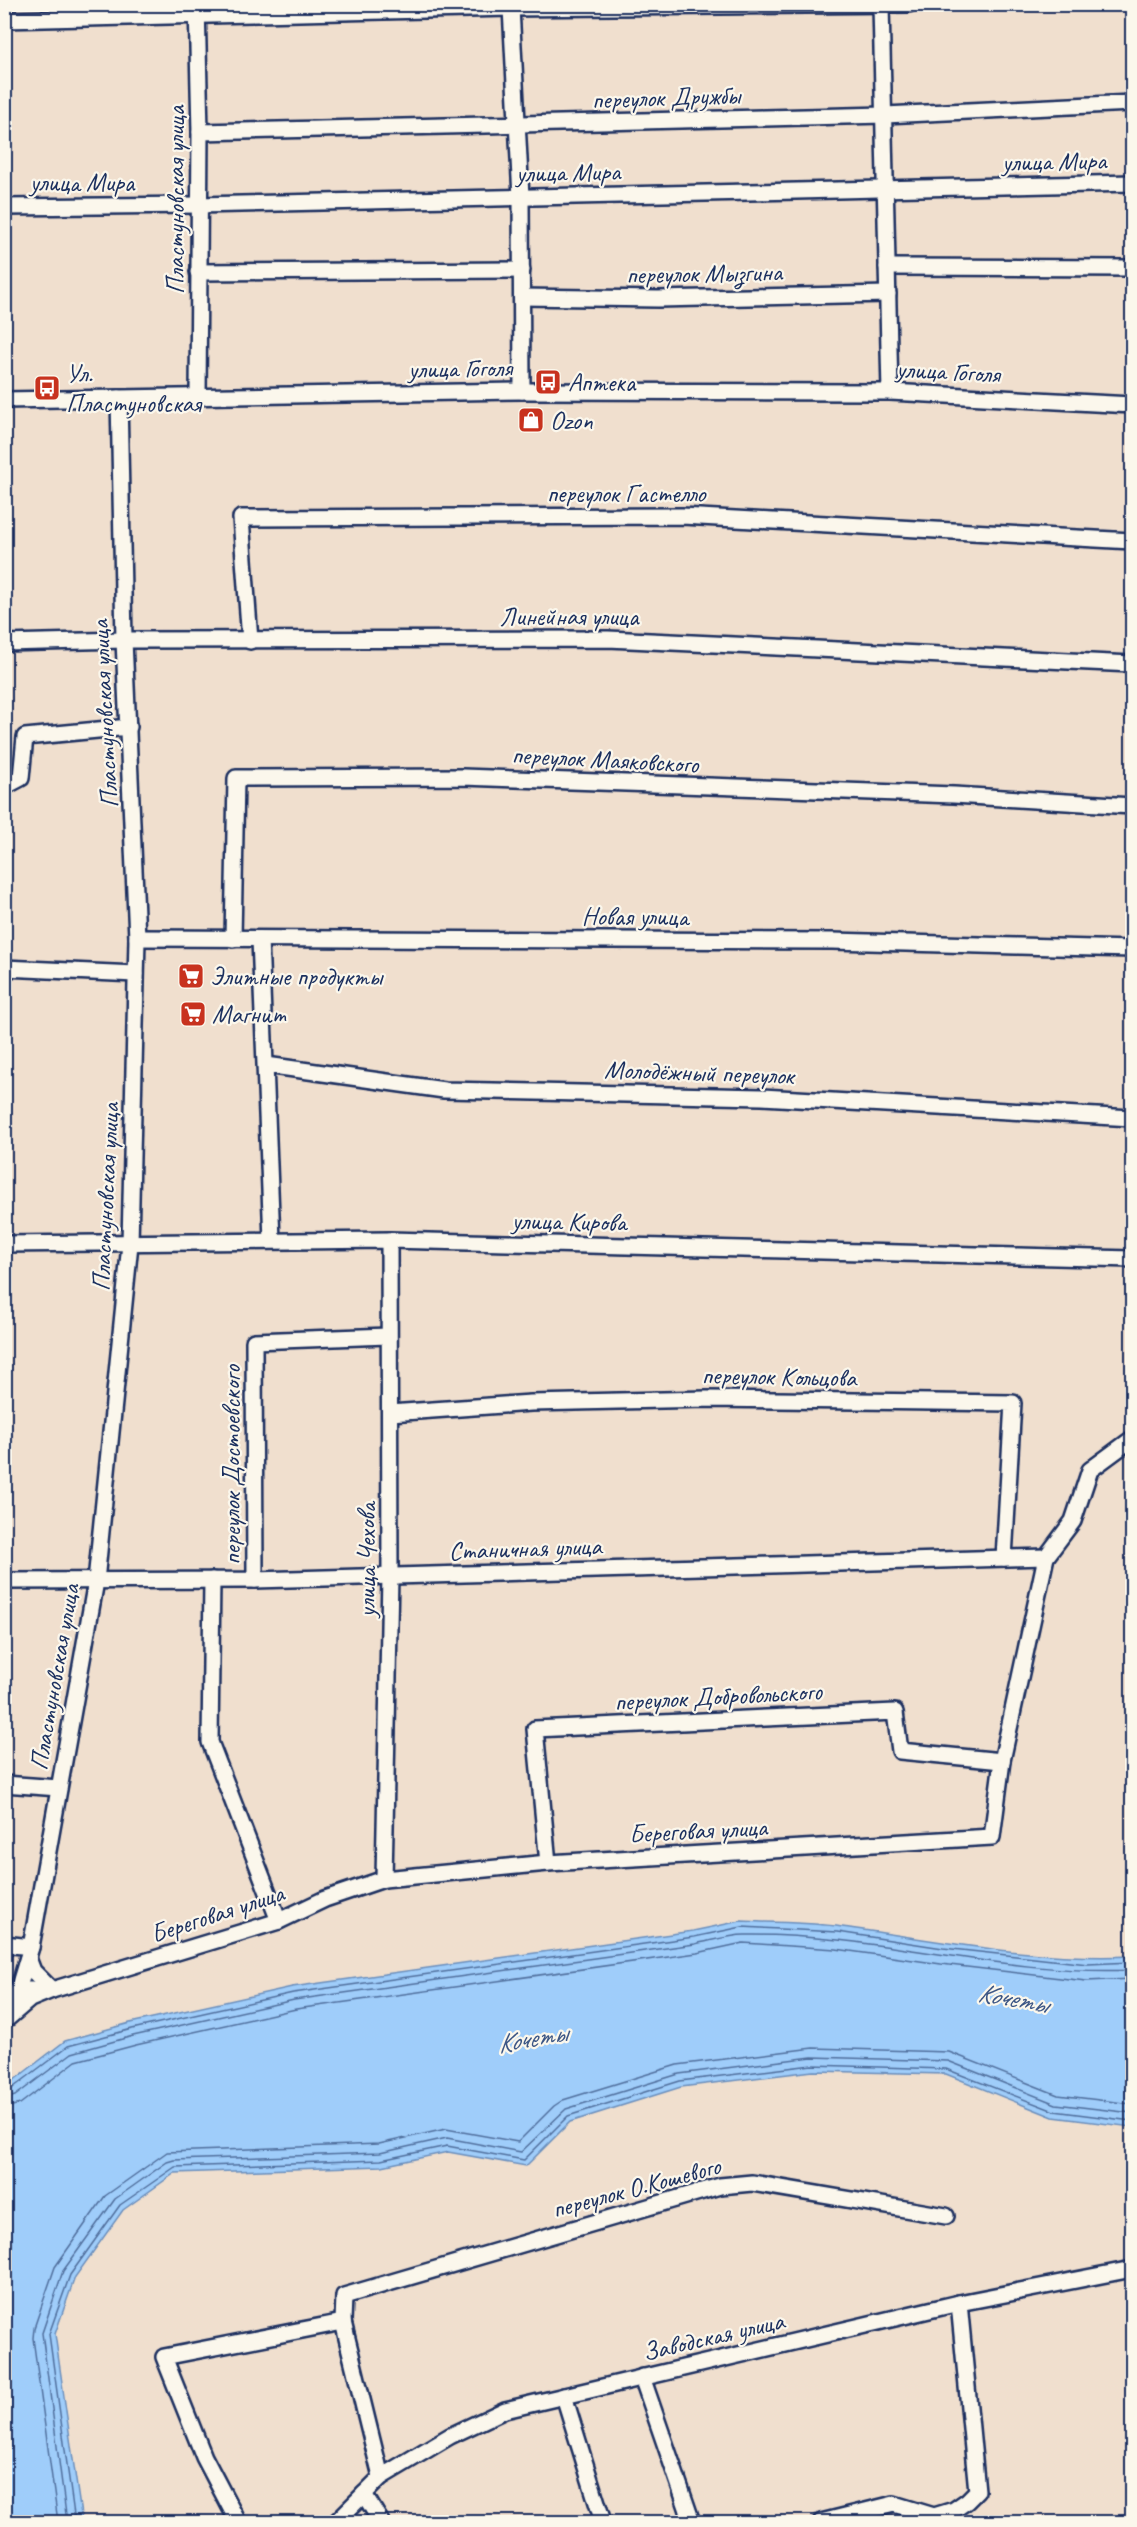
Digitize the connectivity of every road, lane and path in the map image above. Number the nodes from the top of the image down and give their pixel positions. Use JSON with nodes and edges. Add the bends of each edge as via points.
{"nodes":[{"id":1,"x":909,"y":4,"type":"edge"},
{"id":2,"x":881,"y":5,"type":"edge"},
{"id":3,"x":511,"y":8,"type":"junction"},
{"id":4,"x":197,"y":9,"type":"edge"},
{"id":5,"x":35,"y":12,"type":"edge"},
{"id":6,"x":4,"y":20,"type":"edge"},
{"id":7,"x":1132,"y":104,"type":"edge"},
{"id":8,"x":885,"y":115,"type":"junction"},
{"id":9,"x":518,"y":126,"type":"junction"},
{"id":10,"x":200,"y":132,"type":"junction"},
{"id":11,"x":1132,"y":183,"type":"edge"},
{"id":12,"x":884,"y":189,"type":"junction"},
{"id":13,"x":521,"y":197,"type":"junction"},
{"id":14,"x":198,"y":205,"type":"junction"},
{"id":15,"x":4,"y":207,"type":"edge"},
{"id":16,"x":887,"y":267,"type":"junction"},
{"id":17,"x":1132,"y":268,"type":"edge"},
{"id":18,"x":522,"y":270,"type":"junction"},
{"id":19,"x":198,"y":272,"type":"junction"},
{"id":20,"x":888,"y":294,"type":"junction"},
{"id":21,"x":522,"y":297,"type":"junction"},
{"id":22,"x":522,"y":391,"type":"junction"},
{"id":23,"x":890,"y":392,"type":"junction"},
{"id":24,"x":198,"y":397,"type":"junction"},
{"id":25,"x":119,"y":398,"type":"junction"},
{"id":26,"x":4,"y":400,"type":"edge"},
{"id":27,"x":1132,"y":405,"type":"edge"},
{"id":28,"x":1132,"y":541,"type":"edge"},
{"id":29,"x":124,"y":640,"type":"junction"},
{"id":30,"x":250,"y":641,"type":"junction"},
{"id":31,"x":4,"y":643,"type":"edge"},
{"id":32,"x":1132,"y":664,"type":"edge"},
{"id":33,"x":129,"y":727,"type":"junction"},
{"id":34,"x":4,"y":788,"type":"edge"},
{"id":35,"x":1132,"y":806,"type":"edge"},
{"id":36,"x":137,"y":938,"type":"junction"},
{"id":37,"x":233,"y":939,"type":"junction"},
{"id":38,"x":260,"y":939,"type":"junction"},
{"id":39,"x":1132,"y":949,"type":"edge"},
{"id":40,"x":4,"y":968,"type":"edge"},
{"id":41,"x":136,"y":974,"type":"junction"},
{"id":42,"x":266,"y":1065,"type":"junction"},
{"id":43,"x":1132,"y":1118,"type":"edge"},
{"id":44,"x":272,"y":1240,"type":"junction"},
{"id":45,"x":389,"y":1240,"type":"junction"},
{"id":46,"x":4,"y":1244,"type":"edge"},
{"id":47,"x":130,"y":1244,"type":"junction"},
{"id":48,"x":1132,"y":1259,"type":"edge"},
{"id":49,"x":388,"y":1336,"type":"junction"},
{"id":50,"x":390,"y":1413,"type":"junction"},
{"id":51,"x":1132,"y":1439,"type":"edge"},
{"id":52,"x":1046,"y":1557,"type":"junction"},
{"id":53,"x":1004,"y":1558,"type":"junction"},
{"id":54,"x":390,"y":1576,"type":"junction"},
{"id":55,"x":212,"y":1580,"type":"junction"},
{"id":56,"x":255,"y":1580,"type":"junction"},
{"id":57,"x":4,"y":1581,"type":"edge"},
{"id":58,"x":96,"y":1581,"type":"junction"},
{"id":59,"x":1002,"y":1761,"type":"junction"},
{"id":60,"x":4,"y":1784,"type":"edge"},
{"id":61,"x":59,"y":1788,"type":"junction"},
{"id":62,"x":548,"y":1863,"type":"junction"},
{"id":63,"x":384,"y":1880,"type":"junction"},
{"id":64,"x":279,"y":1921,"type":"junction"},
{"id":65,"x":4,"y":1944,"type":"edge"},
{"id":66,"x":29,"y":1952,"type":"junction"},
{"id":67,"x":18,"y":1990,"type":"junction"},
{"id":68,"x":52,"y":1990,"type":"junction"},
{"id":69,"x":4,"y":2016,"type":"edge"},
{"id":70,"x":4,"y":2023,"type":"edge"},
{"id":71,"x":946,"y":2216,"type":"dead end"},
{"id":72,"x":1132,"y":2269,"type":"edge"},
{"id":73,"x":958,"y":2303,"type":"junction"},
{"id":74,"x":343,"y":2322,"type":"junction"},
{"id":75,"x":642,"y":2377,"type":"junction"},
{"id":76,"x":564,"y":2396,"type":"junction"},
{"id":77,"x":381,"y":2477,"type":"junction"},
{"id":78,"x":364,"y":2494,"type":"junction"},
{"id":79,"x":238,"y":2523,"type":"edge"},
{"id":80,"x":336,"y":2523,"type":"edge"},
{"id":81,"x":381,"y":2523,"type":"edge"},
{"id":82,"x":603,"y":2523,"type":"edge"},
{"id":83,"x":692,"y":2523,"type":"edge"},
{"id":84,"x":821,"y":2523,"type":"edge"}],
"edges":[{"from":1,"to":2,"type":"street"},
{"from":2,"to":3,"type":"street"},
{"from":2,"to":8,"type":"street"},
{"from":3,"to":4,"type":"street"},
{"from":3,"to":9,"type":"street"},
{"from":4,"to":5,"type":"street"},
{"from":4,"to":10,"type":"street","name":"Пластуновская улица"},
{"from":5,"to":6,"type":"street"},
{"from":7,"to":8,"type":"street","name":"переулок Дружбы"},
{"from":8,"to":9,"type":"street","name":"переулок Дружбы"},
{"from":8,"to":12,"type":"street"},
{"from":9,"to":10,"type":"street","name":"переулок Дружбы"},
{"from":9,"to":13,"type":"street"},
{"from":10,"to":14,"type":"street","name":"Пластуновская улица"},
{"from":11,"to":12,"type":"street","name":"улица Мира"},
{"from":12,"to":13,"type":"street","name":"улица Мира"},
{"from":12,"to":16,"type":"street"},
{"from":13,"to":14,"type":"street","name":"улица Мира"},
{"from":13,"to":18,"type":"street"},
{"from":14,"to":15,"type":"street","name":"улица Мира"},
{"from":14,"to":19,"type":"street","name":"Пластуновская улица"},
{"from":16,"to":17,"type":"street"},
{"from":16,"to":20,"type":"street"},
{"from":18,"to":19,"type":"street"},
{"from":18,"to":21,"type":"street"},
{"from":19,"to":24,"type":"street","name":"Пластуновская улица"},
{"from":20,"to":21,"type":"street","name":"переулок Мызгина","via":[[658,299]]},
{"from":20,"to":23,"type":"street"},
{"from":21,"to":22,"type":"street"},
{"from":22,"to":23,"type":"street","name":"улица Гоголя"},
{"from":22,"to":24,"type":"street","name":"улица Гоголя"},
{"from":23,"to":27,"type":"street","name":"улица Гоголя"},
{"from":24,"to":25,"type":"street","name":"улица Гоголя"},
{"from":25,"to":26,"type":"street","name":"улица Гоголя"},
{"from":25,"to":29,"type":"street","name":"Пластуновская улица"},
{"from":28,"to":30,"type":"street","name":"переулок Гастелло","via":[[682,516],[241,518]]},
{"from":29,"to":30,"type":"street","name":"Линейная улица"},
{"from":29,"to":31,"type":"street","name":"Линейная улица"},
{"from":29,"to":33,"type":"street","name":"Пластуновская улица"},
{"from":30,"to":32,"type":"street","name":"Линейная улица","via":[[608,639]]},
{"from":33,"to":34,"type":"street","via":[[25,737],[21,778]]},
{"from":33,"to":36,"type":"street","name":"Пластуновская улица"},
{"from":35,"to":37,"type":"street","name":"переулок Маяковского","via":[[954,795],[463,777],[236,778]]},
{"from":36,"to":37,"type":"street","name":"Новая улица"},
{"from":36,"to":41,"type":"street","name":"Пластуновская улица"},
{"from":37,"to":38,"type":"street","name":"Новая улица"},
{"from":38,"to":39,"type":"street","name":"Новая улица","via":[[832,941]]},
{"from":38,"to":42,"type":"street"},
{"from":40,"to":41,"type":"street"},
{"from":41,"to":47,"type":"street","name":"Пластуновская улица"},
{"from":42,"to":43,"type":"street","name":"Молодёжный переулок","via":[[444,1090],[762,1097]]},
{"from":42,"to":44,"type":"street"},
{"from":44,"to":45,"type":"street","name":"улица Кирова"},
{"from":44,"to":47,"type":"street","name":"улица Кирова"},
{"from":45,"to":48,"type":"street","name":"улица Кирова"},
{"from":45,"to":49,"type":"street","name":"улица Чехова"},
{"from":46,"to":47,"type":"street","name":"улица Кирова"},
{"from":47,"to":58,"type":"street","name":"Пластуновская улица"},
{"from":49,"to":50,"type":"street","name":"улица Чехова"},
{"from":49,"to":56,"type":"street","name":"переулок Достоевского","via":[[254,1341]]},
{"from":50,"to":53,"type":"street","name":"переулок Кольцова","via":[[531,1403],[707,1399],[1013,1403]]},
{"from":50,"to":54,"type":"street","name":"улица Чехова"},
{"from":51,"to":52,"type":"street","name":"Береговая улица","via":[[1090,1470],[1073,1521]]},
{"from":52,"to":53,"type":"street","name":"Станичная улица"},
{"from":52,"to":59,"type":"street","name":"Береговая улица"},
{"from":53,"to":54,"type":"street","name":"Станичная улица"},
{"from":54,"to":56,"type":"street","name":"Станичная улица"},
{"from":54,"to":63,"type":"street","name":"улица Чехова"},
{"from":55,"to":56,"type":"street","name":"Станичная улица"},
{"from":55,"to":58,"type":"street","name":"Станичная улица"},
{"from":55,"to":64,"type":"street","via":[[210,1742]]},
{"from":57,"to":58,"type":"street","name":"Станичная улица"},
{"from":58,"to":61,"type":"street","name":"Пластуновская улица"},
{"from":59,"to":62,"type":"street","name":"Береговая улица","via":[[992,1837]]},
{"from":59,"to":62,"type":"street","name":"переулок Добровольского","via":[[900,1751],[895,1712],[535,1728]]},
{"from":60,"to":61,"type":"street"},
{"from":61,"to":66,"type":"street","name":"Пластуновская улица"},
{"from":62,"to":63,"type":"street","name":"Береговая улица"},
{"from":63,"to":64,"type":"street","name":"Береговая улица","via":[[325,1899]]},
{"from":64,"to":68,"type":"street","name":"Береговая улица"},
{"from":65,"to":66,"type":"street"},
{"from":66,"to":67,"type":"street","name":"Пластуновская улица"},
{"from":66,"to":68,"type":"street","via":[[33,1971]]},
{"from":67,"to":68,"type":"street","name":"Береговая улица"},
{"from":67,"to":69,"type":"street"},
{"from":68,"to":70,"type":"street","via":[[30,2000]]},
{"from":71,"to":74,"type":"street","name":"переулок О.Кошевого","via":[[752,2183],[720,2186],[344,2296]]},
{"from":72,"to":73,"type":"street","name":"Заводская улица"},
{"from":73,"to":75,"type":"street","name":"Заводская улица"},
{"from":73,"to":84,"type":"street","via":[[977,2491],[954,2510],[934,2516],[894,2504]]},
{"from":74,"to":77,"type":"street"},
{"from":74,"to":79,"type":"street","via":[[164,2357],[204,2457]]},
{"from":75,"to":76,"type":"street","name":"Заводская улица"},
{"from":75,"to":83,"type":"street"},
{"from":76,"to":77,"type":"street","name":"Заводская улица","via":[[505,2410],[450,2436]]},
{"from":76,"to":82,"type":"street"},
{"from":77,"to":78,"type":"street","name":"Заводская улица"},
{"from":78,"to":80,"type":"street","name":"Заводская улица"},
{"from":78,"to":81,"type":"street"}]}
